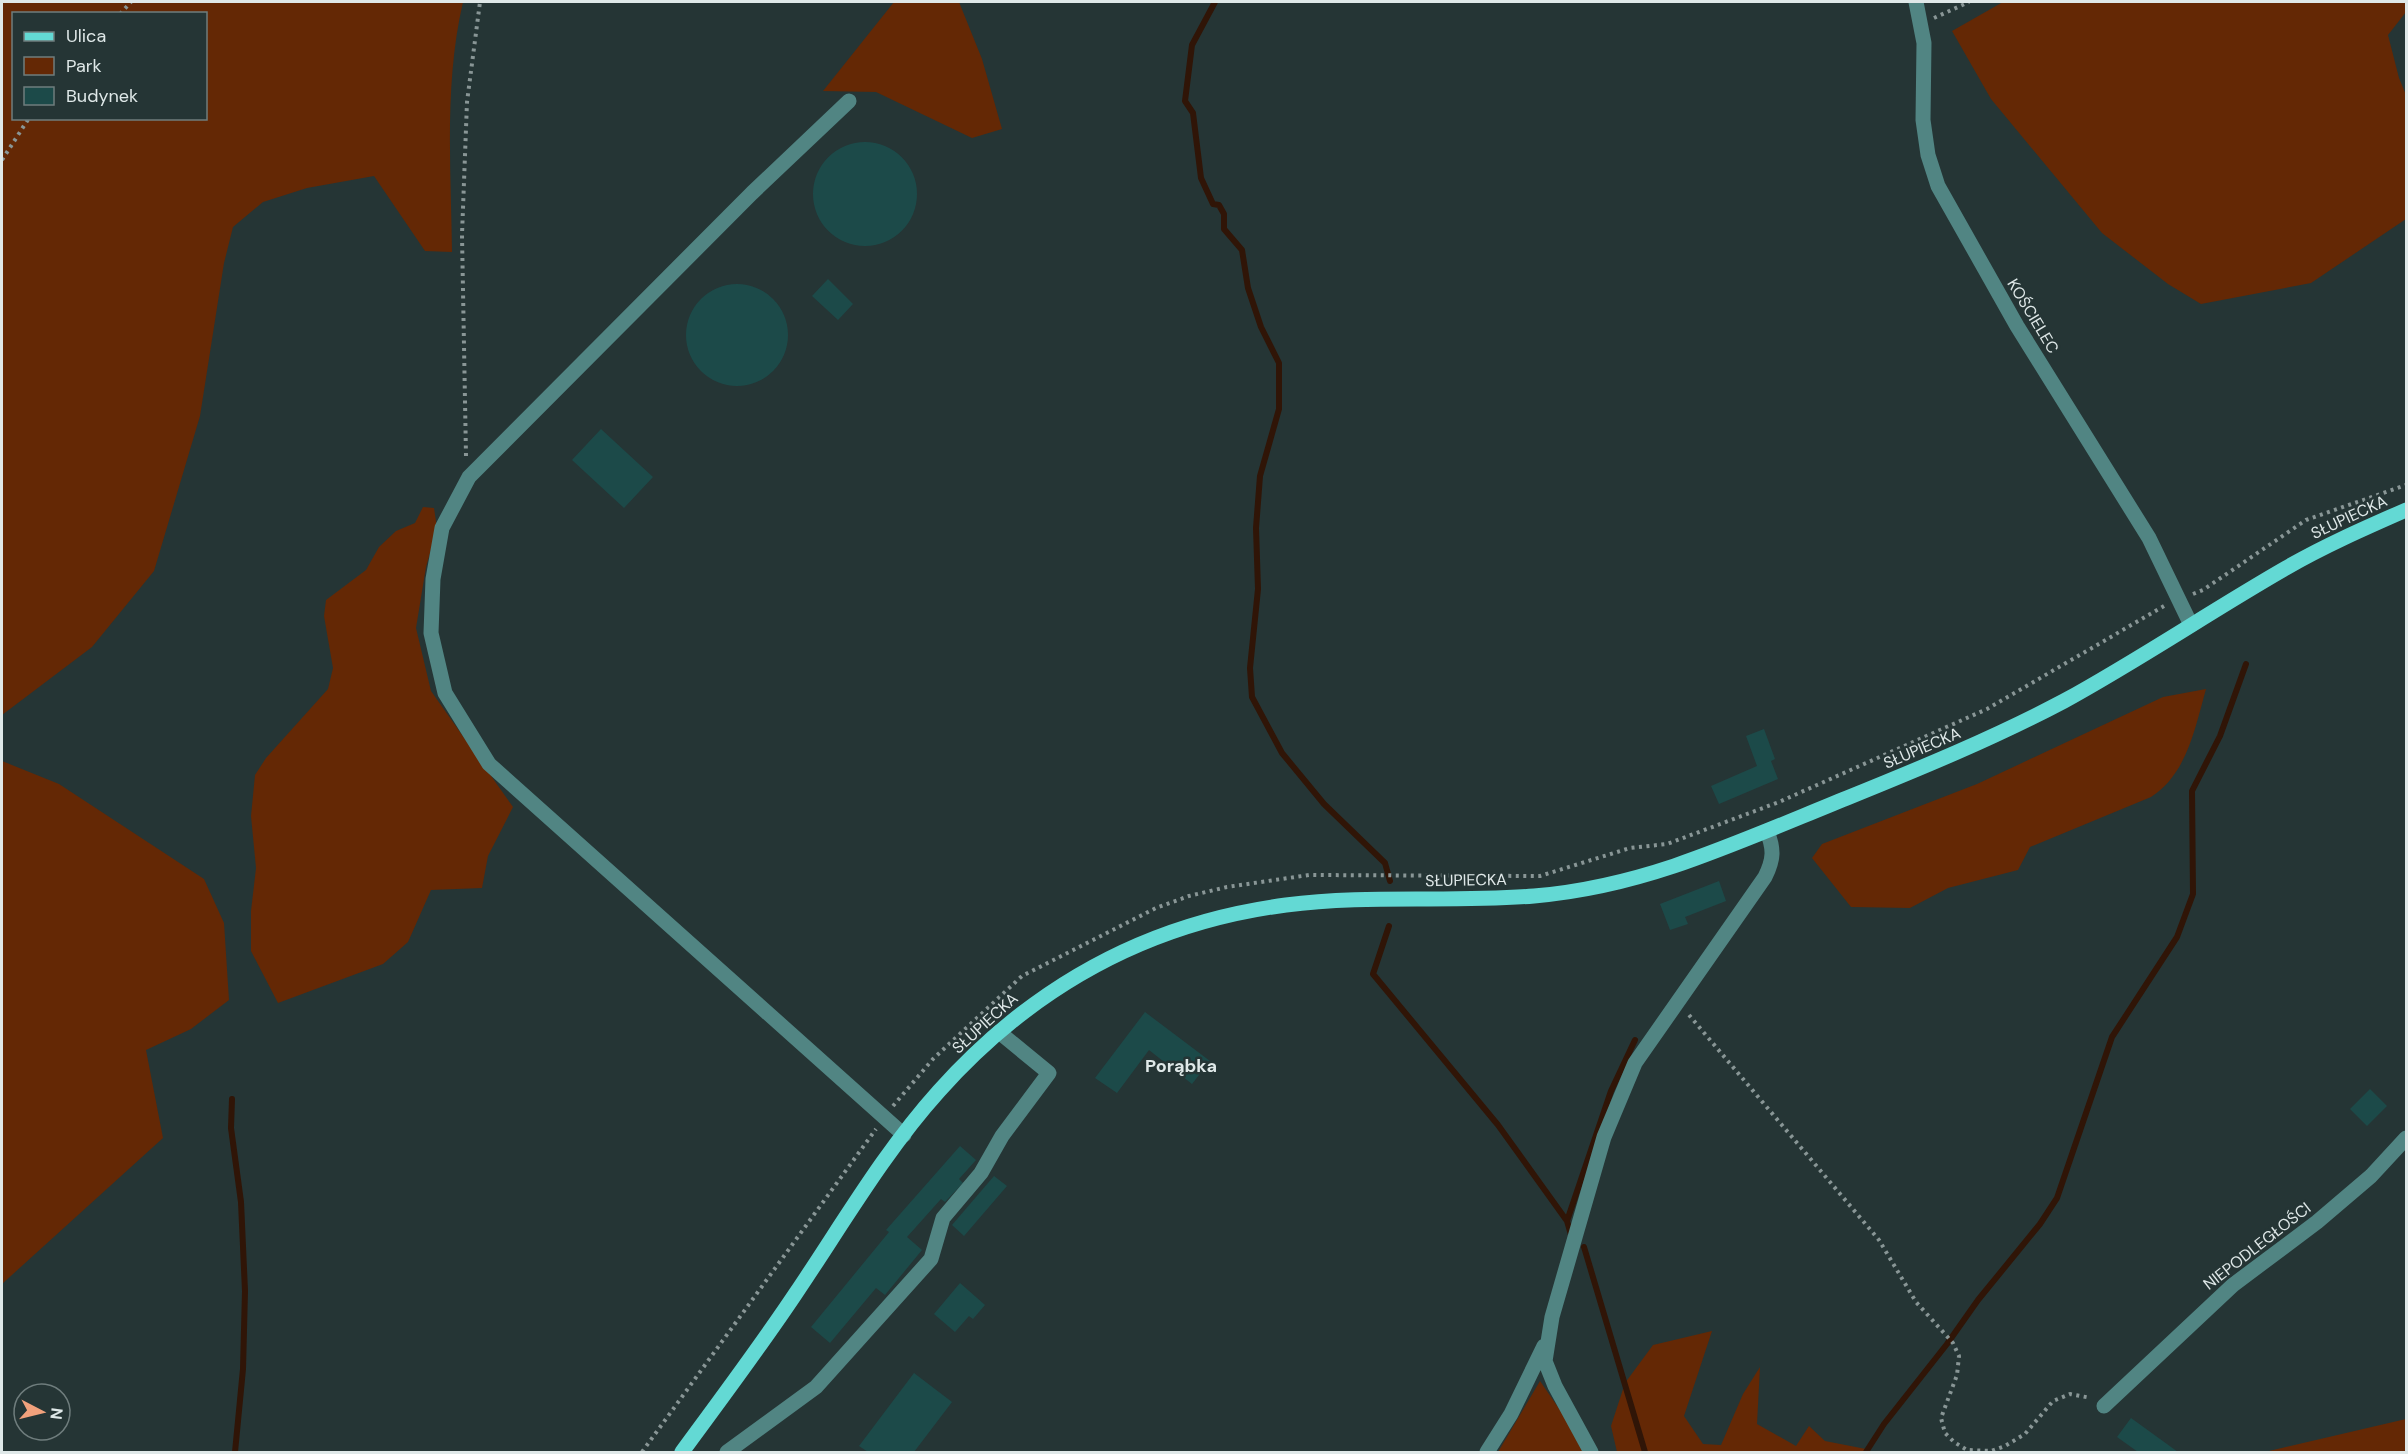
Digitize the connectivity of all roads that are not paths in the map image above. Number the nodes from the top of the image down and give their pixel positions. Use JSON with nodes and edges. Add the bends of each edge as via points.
{"nodes":[{"id":1,"x":1916,"y":2,"type":"edge"},
{"id":2,"x":849,"y":101,"type":"dead end"},
{"id":3,"x":2406,"y":510,"type":"edge"},
{"id":4,"x":2191,"y":625,"type":"junction"},
{"id":5,"x":1767,"y":831,"type":"junction"},
{"id":6,"x":999,"y":1032,"type":"junction"},
{"id":7,"x":904,"y":1135,"type":"junction"},
{"id":8,"x":2406,"y":1138,"type":"edge"},
{"id":9,"x":1547,"y":1337,"type":"junction"},
{"id":10,"x":2104,"y":1406,"type":"road end"},
{"id":11,"x":682,"y":1452,"type":"edge"},
{"id":12,"x":727,"y":1452,"type":"edge"},
{"id":13,"x":1487,"y":1452,"type":"edge"},
{"id":14,"x":1591,"y":1452,"type":"edge"}],
"edges":[{"from":1,"to":4,"type":"street","name":"KOŚCIELEC","via":[[1922,24],[1923,120],[1938,186],[2017,326],[2149,538]]},
{"from":2,"to":7,"type":"street","via":[[469,477],[442,528],[433,579],[431,633],[445,693],[489,764]]},
{"from":3,"to":4,"type":"main road","name":"SŁUPIECKA","via":[[2289,566]]},
{"from":4,"to":5,"type":"main road","name":"SŁUPIECKA","via":[[2007,730]]},
{"from":5,"to":6,"type":"main road","name":"SŁUPIECKA","via":[[1676,865],[1589,889],[1504,898],[1310,902],[1229,915],[1181,928],[1095,964],[1045,994]]},
{"from":5,"to":9,"type":"street","via":[[1774,849],[1765,877],[1635,1063],[1618,1099]]},
{"from":6,"to":7,"type":"main road","name":"SŁUPIECKA","via":[[939,1091]]},
{"from":6,"to":12,"type":"street","via":[[1049,1073],[1002,1136],[981,1173],[943,1218],[931,1260],[816,1387]]},
{"from":7,"to":11,"type":"main road","name":"SŁUPIECKA"},
{"from":8,"to":10,"type":"street","name":"NIEPODLEGŁOŚCI","via":[[2371,1176],[2233,1285]]},
{"from":9,"to":13,"type":"street","via":[[1534,1370]]},
{"from":9,"to":14,"type":"street","via":[[1545,1361]]}]}
